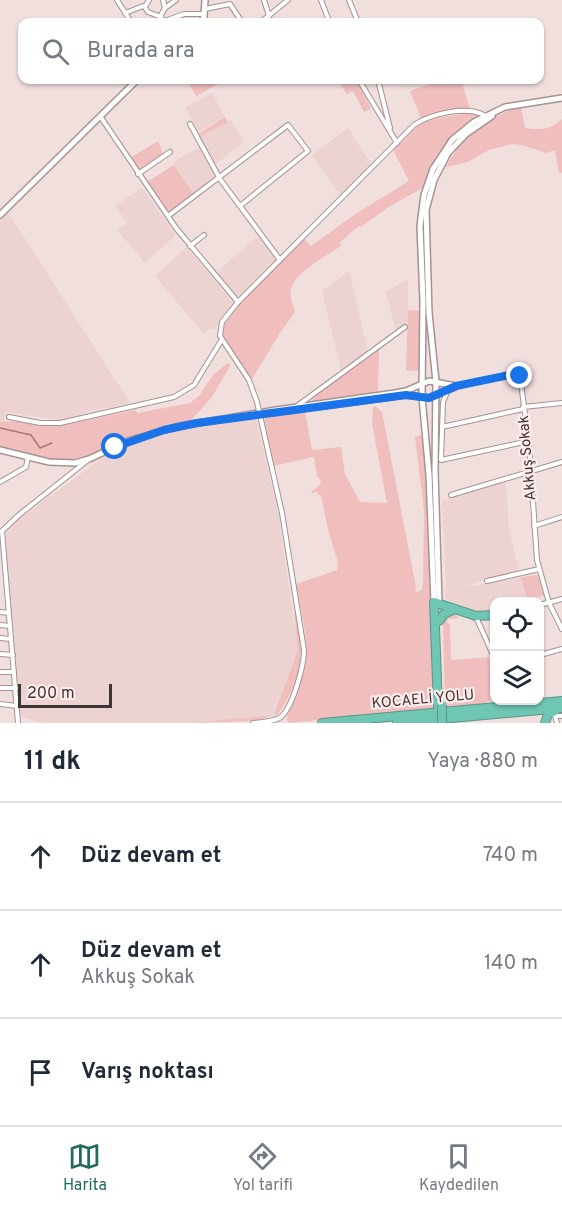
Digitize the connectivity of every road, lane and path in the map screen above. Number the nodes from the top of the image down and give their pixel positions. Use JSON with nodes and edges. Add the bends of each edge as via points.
{"nodes":[{"id":1,"x":117,"y":0,"type":"edge"},
{"id":2,"x":149,"y":0,"type":"edge"},
{"id":3,"x":163,"y":0,"type":"edge"},
{"id":4,"x":177,"y":0,"type":"edge"},
{"id":5,"x":205,"y":0,"type":"edge"},
{"id":6,"x":264,"y":0,"type":"edge"},
{"id":7,"x":288,"y":0,"type":"edge"},
{"id":8,"x":321,"y":0,"type":"edge"},
{"id":9,"x":349,"y":0,"type":"edge"},
{"id":10,"x":230,"y":2,"type":"edge"},
{"id":11,"x":144,"y":6,"type":"junction"},
{"id":12,"x":165,"y":8,"type":"junction"},
{"id":13,"x":205,"y":11,"type":"junction"},
{"id":14,"x":125,"y":13,"type":"junction"},
{"id":15,"x":269,"y":16,"type":"junction"},
{"id":16,"x":161,"y":17,"type":"joint"},
{"id":17,"x":129,"y":18,"type":"edge"},
{"id":18,"x":173,"y":18,"type":"edge"},
{"id":19,"x":203,"y":18,"type":"edge"},
{"id":20,"x":240,"y":18,"type":"edge"},
{"id":21,"x":266,"y":18,"type":"edge"},
{"id":22,"x":328,"y":18,"type":"edge"},
{"id":23,"x":356,"y":18,"type":"edge"},
{"id":24,"x":134,"y":84,"type":"edge"},
{"id":25,"x":361,"y":84,"type":"edge"},
{"id":26,"x":379,"y":84,"type":"edge"},
{"id":27,"x":562,"y":98,"type":"edge"},
{"id":28,"x":521,"y":104,"type":"junction"},
{"id":29,"x":100,"y":115,"type":"junction"},
{"id":30,"x":484,"y":116,"type":"junction"},
{"id":31,"x":190,"y":124,"type":"dead end"},
{"id":32,"x":391,"y":132,"type":"junction"},
{"id":33,"x":397,"y":143,"type":"junction"},
{"id":34,"x":170,"y":152,"type":"dead end"},
{"id":35,"x":138,"y":174,"type":"junction"},
{"id":36,"x":220,"y":178,"type":"junction"},
{"id":37,"x":240,"y":206,"type":"junction"},
{"id":38,"x":0,"y":215,"type":"edge"},
{"id":39,"x":168,"y":216,"type":"junction"},
{"id":40,"x":204,"y":235,"type":"dead end"},
{"id":41,"x":190,"y":246,"type":"junction"},
{"id":42,"x":280,"y":260,"type":"junction"},
{"id":43,"x":238,"y":302,"type":"junction"},
{"id":44,"x":405,"y":327,"type":"dead end"},
{"id":45,"x":221,"y":341,"type":"junction"},
{"id":46,"x":436,"y":382,"type":"junction"},
{"id":47,"x":422,"y":384,"type":"junction"},
{"id":48,"x":456,"y":386,"type":"junction"},
{"id":49,"x":448,"y":390,"type":"junction"},
{"id":50,"x":436,"y":395,"type":"junction"},
{"id":51,"x":422,"y":397,"type":"junction"},
{"id":52,"x":562,"y":403,"type":"edge"},
{"id":53,"x":297,"y":407,"type":"junction"},
{"id":54,"x":523,"y":408,"type":"junction"},
{"id":55,"x":260,"y":414,"type":"junction"},
{"id":56,"x":9,"y":417,"type":"dead end"},
{"id":57,"x":442,"y":428,"type":"junction"},
{"id":58,"x":529,"y":441,"type":"junction"},
{"id":59,"x":0,"y":450,"type":"edge"},
{"id":60,"x":28,"y":457,"type":"junction"},
{"id":61,"x":89,"y":459,"type":"junction"},
{"id":62,"x":441,"y":460,"type":"junction"},
{"id":63,"x":562,"y":462,"type":"edge"},
{"id":64,"x":435,"y":465,"type":"junction"},
{"id":65,"x":530,"y":471,"type":"junction"},
{"id":66,"x":0,"y":482,"type":"edge"},
{"id":67,"x":451,"y":495,"type":"dead end"},
{"id":68,"x":562,"y":517,"type":"edge"},
{"id":69,"x":534,"y":526,"type":"junction"},
{"id":70,"x":1,"y":532,"type":"edge"},
{"id":71,"x":2,"y":555,"type":"edge"},
{"id":72,"x":539,"y":569,"type":"junction"},
{"id":73,"x":3,"y":570,"type":"edge"},
{"id":74,"x":487,"y":581,"type":"dead end"},
{"id":75,"x":0,"y":584,"type":"edge"},
{"id":76,"x":6,"y":585,"type":"junction"},
{"id":77,"x":0,"y":598,"type":"edge"},
{"id":78,"x":8,"y":599,"type":"junction"},
{"id":79,"x":562,"y":599,"type":"edge"},
{"id":80,"x":549,"y":603,"type":"junction"},
{"id":81,"x":544,"y":604,"type":"edge"},
{"id":82,"x":436,"y":605,"type":"junction"},
{"id":83,"x":454,"y":609,"type":"junction"},
{"id":84,"x":0,"y":612,"type":"edge"},
{"id":85,"x":9,"y":613,"type":"junction"},
{"id":86,"x":490,"y":615,"type":"edge"},
{"id":87,"x":476,"y":616,"type":"junction"},
{"id":88,"x":439,"y":621,"type":"junction"},
{"id":89,"x":0,"y":625,"type":"edge"},
{"id":90,"x":10,"y":626,"type":"junction"},
{"id":91,"x":562,"y":629,"type":"edge"},
{"id":92,"x":0,"y":638,"type":"edge"},
{"id":93,"x":11,"y":639,"type":"junction"},
{"id":94,"x":562,"y":649,"type":"edge"},
{"id":95,"x":492,"y":651,"type":"edge"},
{"id":96,"x":0,"y":654,"type":"edge"},
{"id":97,"x":544,"y":654,"type":"edge"},
{"id":98,"x":13,"y":655,"type":"junction"},
{"id":99,"x":0,"y":672,"type":"edge"},
{"id":100,"x":14,"y":672,"type":"junction"},
{"id":101,"x":0,"y":687,"type":"edge"},
{"id":102,"x":16,"y":688,"type":"junction"},
{"id":103,"x":544,"y":698,"type":"edge"},
{"id":104,"x":562,"y":700,"type":"edge"},
{"id":105,"x":544,"y":702,"type":"edge"},
{"id":106,"x":0,"y":704,"type":"edge"},
{"id":107,"x":515,"y":705,"type":"edge"},
{"id":108,"x":17,"y":706,"type":"junction"},
{"id":109,"x":440,"y":706,"type":"junction"},
{"id":110,"x":562,"y":709,"type":"edge"},
{"id":111,"x":525,"y":712,"type":"junction"},
{"id":112,"x":562,"y":716,"type":"edge"},
{"id":113,"x":545,"y":722,"type":"edge"},
{"id":114,"x":18,"y":723,"type":"edge"},
{"id":115,"x":253,"y":723,"type":"edge"},
{"id":116,"x":322,"y":723,"type":"edge"},
{"id":117,"x":397,"y":723,"type":"edge"},
{"id":118,"x":440,"y":723,"type":"edge"},
{"id":119,"x":557,"y":723,"type":"edge"}],
"edges":[{"from":1,"to":14,"type":"street"},
{"from":2,"to":11,"type":"street"},
{"from":3,"to":12,"type":"street"},
{"from":4,"to":12,"type":"street"},
{"from":5,"to":13,"type":"main road"},
{"from":6,"to":15,"type":"street"},
{"from":7,"to":15,"type":"street"},
{"from":8,"to":22,"type":"street"},
{"from":9,"to":23,"type":"street"},
{"from":10,"to":13,"type":"street"},
{"from":10,"to":20,"type":"street"},
{"from":11,"to":14,"type":"street"},
{"from":11,"to":16,"type":"street"},
{"from":12,"to":16,"type":"street"},
{"from":13,"to":18,"type":"street"},
{"from":13,"to":19,"type":"main road"},
{"from":14,"to":17,"type":"street"},
{"from":15,"to":21,"type":"street"},
{"from":24,"to":29,"type":"main road"},
{"from":25,"to":32,"type":"street"},
{"from":26,"to":32,"type":"street"},
{"from":27,"to":28,"type":"main road"},
{"from":28,"to":30,"type":"main road"},
{"from":28,"to":46,"type":"main road","via":[[487,118],[466,134],[448,153],[432,186],[425,224]]},
{"from":29,"to":35,"type":"street"},
{"from":29,"to":38,"type":"main road"},
{"from":30,"to":33,"type":"street","via":[[468,111],[427,118]]},
{"from":30,"to":47,"type":"main road","via":[[448,146],[433,169],[423,201]]},
{"from":31,"to":36,"type":"street"},
{"from":32,"to":33,"type":"street"},
{"from":33,"to":42,"type":"street"},
{"from":34,"to":35,"type":"street"},
{"from":35,"to":39,"type":"street"},
{"from":36,"to":37,"type":"street"},
{"from":36,"to":37,"type":"street","via":[[288,125],[308,151]]},
{"from":36,"to":39,"type":"street"},
{"from":37,"to":42,"type":"street"},
{"from":39,"to":41,"type":"street"},
{"from":40,"to":41,"type":"street"},
{"from":41,"to":43,"type":"street"},
{"from":42,"to":43,"type":"street"},
{"from":43,"to":45,"type":"street","via":[[222,322]]},
{"from":44,"to":53,"type":"street"},
{"from":45,"to":55,"type":"street","via":[[249,380]]},
{"from":45,"to":56,"type":"street","via":[[194,385],[174,397],[60,423]]},
{"from":46,"to":47,"type":"main road"},
{"from":46,"to":48,"type":"main road"},
{"from":46,"to":50,"type":"main road"},
{"from":47,"to":51,"type":"main road"},
{"from":47,"to":53,"type":"main road","via":[[402,392]]},
{"from":48,"to":49,"type":"main road"},
{"from":48,"to":54,"type":"street","name":"Akkuş Sokak","via":[[518,374]]},
{"from":49,"to":50,"type":"main road"},
{"from":49,"to":57,"type":"street","via":[[443,402]]},
{"from":50,"to":51,"type":"main road"},
{"from":50,"to":64,"type":"main road"},
{"from":51,"to":55,"type":"main road","via":[[406,395]]},
{"from":51,"to":82,"type":"main road"},
{"from":52,"to":54,"type":"street"},
{"from":53,"to":55,"type":"main road"},
{"from":54,"to":57,"type":"street"},
{"from":54,"to":58,"type":"street","name":"Akkuş Sokak"},
{"from":55,"to":61,"type":"main road","via":[[164,430]]},
{"from":55,"to":115,"type":"street","via":[[282,513],[304,659],[282,716]]},
{"from":57,"to":62,"type":"street"},
{"from":58,"to":62,"type":"street"},
{"from":58,"to":65,"type":"street","name":"Akkuş Sokak"},
{"from":59,"to":60,"type":"main road"},
{"from":60,"to":61,"type":"main road","via":[[62,464]]},
{"from":60,"to":66,"type":"street","via":[[26,467]]},
{"from":61,"to":70,"type":"street"},
{"from":62,"to":64,"type":"street"},
{"from":63,"to":65,"type":"street"},
{"from":64,"to":82,"type":"main road"},
{"from":65,"to":67,"type":"street"},
{"from":65,"to":69,"type":"street","name":"Akkuş Sokak"},
{"from":68,"to":69,"type":"street"},
{"from":69,"to":72,"type":"street","name":"Akkuş Sokak"},
{"from":70,"to":71,"type":"street"},
{"from":71,"to":73,"type":"street"},
{"from":72,"to":74,"type":"street"},
{"from":72,"to":80,"type":"street","name":"Akkuş Sokak"},
{"from":73,"to":76,"type":"street"},
{"from":75,"to":76,"type":"street"},
{"from":76,"to":78,"type":"street"},
{"from":77,"to":78,"type":"street"},
{"from":78,"to":85,"type":"street"},
{"from":79,"to":80,"type":"street"},
{"from":80,"to":81,"type":"street"},
{"from":80,"to":91,"type":"street","name":"Akkuş Sokak"},
{"from":82,"to":83,"type":"highway"},
{"from":82,"to":88,"type":"highway"},
{"from":82,"to":109,"type":"highway"},
{"from":83,"to":87,"type":"highway"},
{"from":83,"to":88,"type":"highway"},
{"from":84,"to":85,"type":"street"},
{"from":85,"to":90,"type":"street"},
{"from":86,"to":87,"type":"highway"},
{"from":87,"to":95,"type":"street"},
{"from":88,"to":109,"type":"highway"},
{"from":89,"to":90,"type":"street"},
{"from":90,"to":93,"type":"street"},
{"from":92,"to":93,"type":"street"},
{"from":93,"to":98,"type":"street"},
{"from":94,"to":97,"type":"street"},
{"from":96,"to":98,"type":"street"},
{"from":98,"to":100,"type":"street"},
{"from":99,"to":100,"type":"street"},
{"from":100,"to":102,"type":"street"},
{"from":101,"to":102,"type":"street"},
{"from":102,"to":108,"type":"street"},
{"from":103,"to":104,"type":"highway"},
{"from":104,"to":105,"type":"highway","name":"KOCAELİ YOLU"},
{"from":106,"to":108,"type":"street"},
{"from":107,"to":116,"type":"highway","name":"KOCAELİ YOLU"},
{"from":108,"to":114,"type":"street"},
{"from":109,"to":118,"type":"highway","bridge":true},
{"from":110,"to":111,"type":"highway"},
{"from":110,"to":113,"type":"highway","via":[[550,712]]},
{"from":111,"to":113,"type":"highway","via":[[537,714]]},
{"from":111,"to":117,"type":"highway"},
{"from":112,"to":119,"type":"street","via":[[555,716]]}]}
